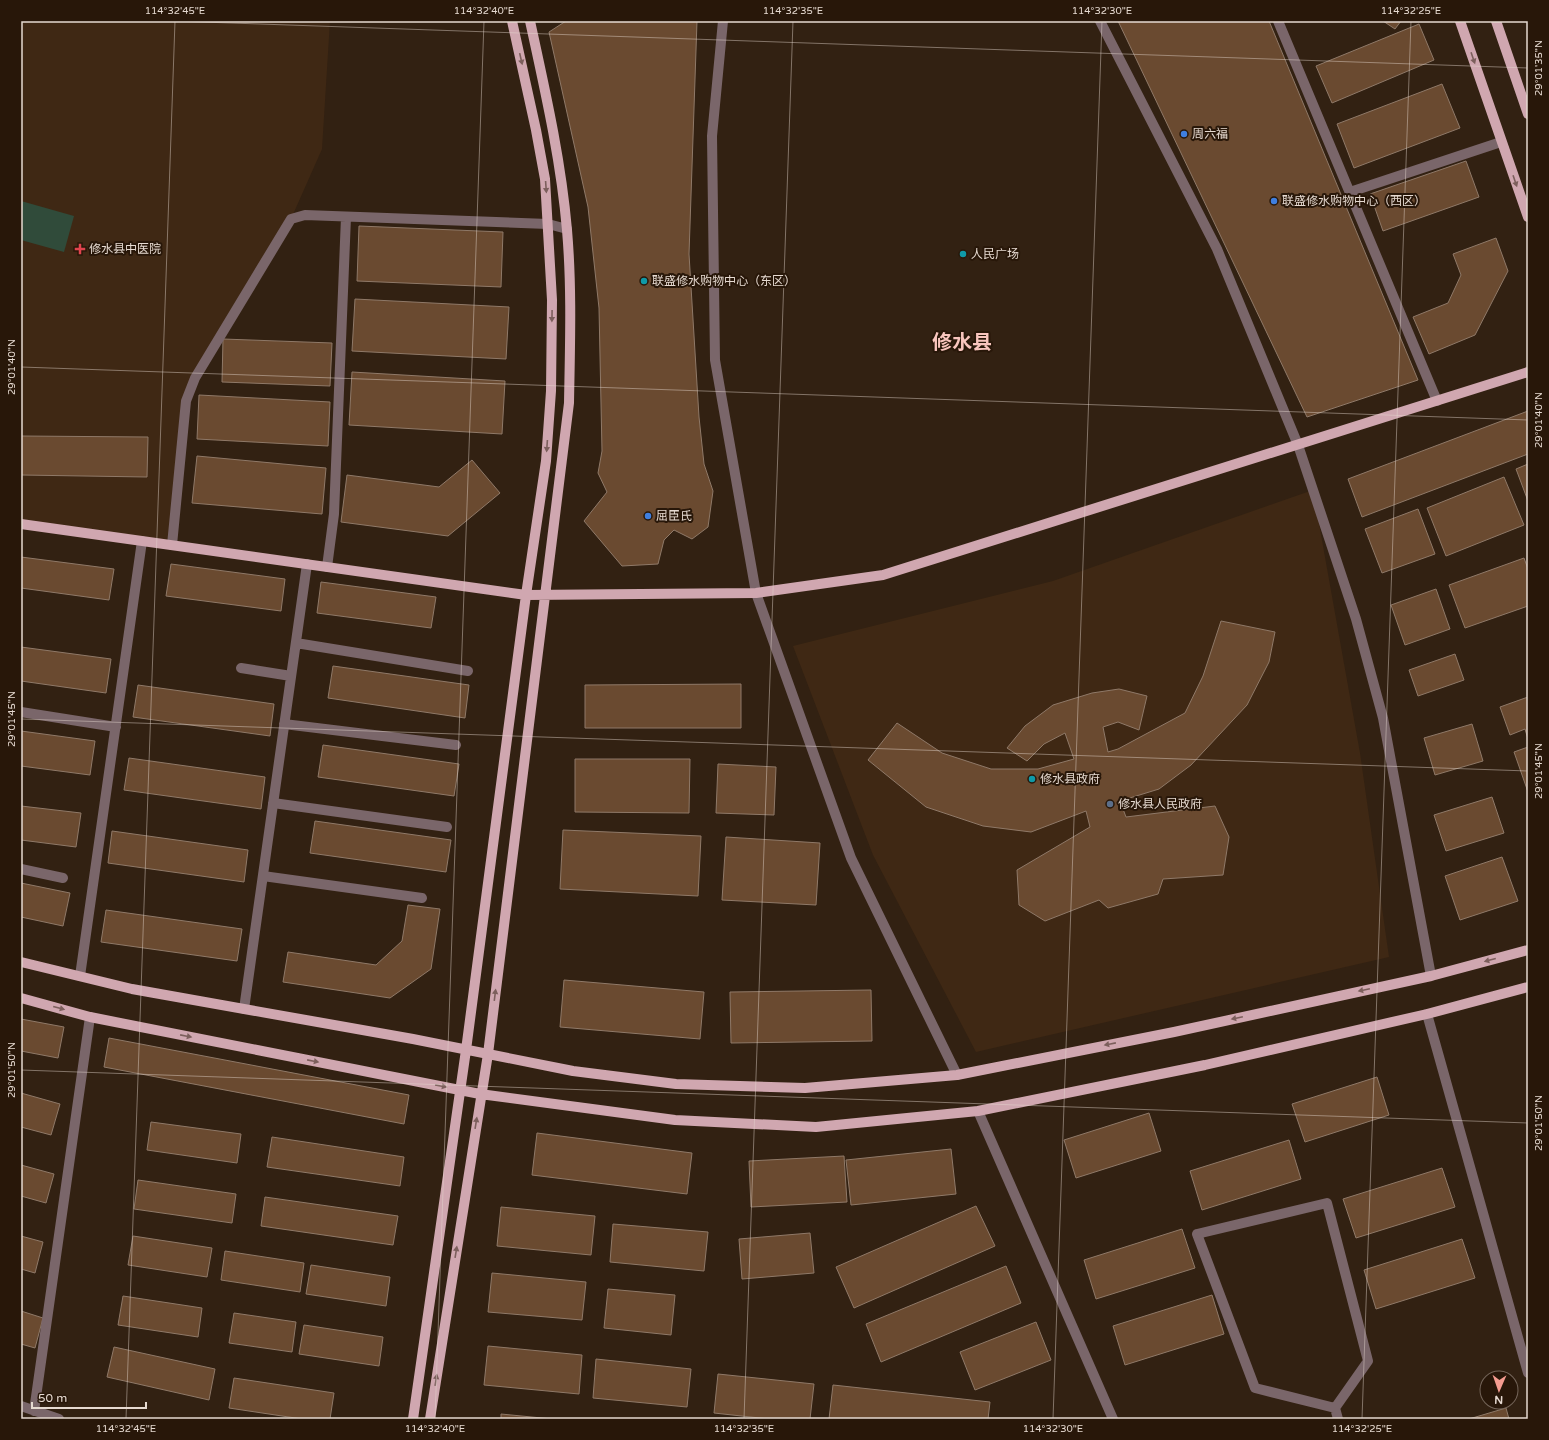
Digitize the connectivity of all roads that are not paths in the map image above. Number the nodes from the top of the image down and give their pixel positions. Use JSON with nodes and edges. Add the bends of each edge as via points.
{"nodes":[{"id":1,"x":512,"y":21,"type":"edge"},
{"id":2,"x":530,"y":21,"type":"edge"},
{"id":3,"x":723,"y":21,"type":"edge"},
{"id":4,"x":1100,"y":21,"type":"edge"},
{"id":5,"x":1278,"y":21,"type":"edge"},
{"id":6,"x":1460,"y":21,"type":"edge"},
{"id":7,"x":1496,"y":21,"type":"edge"},
{"id":8,"x":1528,"y":114,"type":"edge"},
{"id":9,"x":1501,"y":142,"type":"junction"},
{"id":10,"x":1350,"y":192,"type":"junction"},
{"id":11,"x":346,"y":217,"type":"junction"},
{"id":12,"x":1528,"y":218,"type":"edge"},
{"id":13,"x":548,"y":224,"type":"junction"},
{"id":14,"x":567,"y":229,"type":"junction"},
{"id":15,"x":1528,"y":372,"type":"edge"},
{"id":16,"x":1437,"y":401,"type":"junction"},
{"id":17,"x":1298,"y":445,"type":"junction"},
{"id":18,"x":21,"y":524,"type":"edge"},
{"id":19,"x":142,"y":541,"type":"junction"},
{"id":20,"x":172,"y":545,"type":"junction"},
{"id":21,"x":307,"y":564,"type":"junction"},
{"id":22,"x":327,"y":567,"type":"junction"},
{"id":23,"x":756,"y":593,"type":"junction"},
{"id":24,"x":526,"y":595,"type":"junction"},
{"id":25,"x":545,"y":596,"type":"junction"},
{"id":26,"x":296,"y":643,"type":"junction"},
{"id":27,"x":240,"y":668,"type":"dead end"},
{"id":28,"x":468,"y":671,"type":"dead end"},
{"id":29,"x":291,"y":676,"type":"junction"},
{"id":30,"x":21,"y":712,"type":"edge"},
{"id":31,"x":284,"y":724,"type":"junction"},
{"id":32,"x":116,"y":727,"type":"junction"},
{"id":33,"x":456,"y":745,"type":"dead end"},
{"id":34,"x":273,"y":804,"type":"junction"},
{"id":35,"x":447,"y":827,"type":"dead end"},
{"id":36,"x":21,"y":869,"type":"edge"},
{"id":37,"x":263,"y":876,"type":"junction"},
{"id":38,"x":63,"y":878,"type":"dead end"},
{"id":39,"x":422,"y":898,"type":"dead end"},
{"id":40,"x":1528,"y":950,"type":"edge"},
{"id":41,"x":21,"y":962,"type":"edge"},
{"id":42,"x":80,"y":976,"type":"junction"},
{"id":43,"x":1431,"y":976,"type":"junction"},
{"id":44,"x":1528,"y":987,"type":"edge"},
{"id":45,"x":21,"y":998,"type":"edge"},
{"id":46,"x":244,"y":1009,"type":"junction"},
{"id":47,"x":1427,"y":1014,"type":"junction"},
{"id":48,"x":90,"y":1017,"type":"junction"},
{"id":49,"x":466,"y":1050,"type":"junction"},
{"id":50,"x":488,"y":1054,"type":"junction"},
{"id":51,"x":957,"y":1075,"type":"junction"},
{"id":52,"x":460,"y":1090,"type":"junction"},
{"id":53,"x":480,"y":1094,"type":"junction"},
{"id":54,"x":978,"y":1111,"type":"junction"},
{"id":55,"x":1528,"y":1373,"type":"edge"},
{"id":56,"x":21,"y":1406,"type":"edge"},
{"id":57,"x":1335,"y":1408,"type":"junction"},
{"id":58,"x":34,"y":1411,"type":"junction"},
{"id":59,"x":59,"y":1419,"type":"edge"},
{"id":60,"x":413,"y":1419,"type":"edge"},
{"id":61,"x":430,"y":1419,"type":"edge"},
{"id":62,"x":1113,"y":1419,"type":"edge"},
{"id":63,"x":1338,"y":1419,"type":"edge"}],
"edges":[{"from":1,"to":13,"type":"main road","one_way":true,"via":[[545,179]]},
{"from":2,"to":14,"type":"main road","via":[[558,157]]},
{"from":3,"to":23,"type":"street","via":[[712,136],[716,360]]},
{"from":4,"to":17,"type":"street","via":[[1217,249]]},
{"from":5,"to":10,"type":"street"},
{"from":6,"to":9,"type":"main road","one_way":true},
{"from":7,"to":8,"type":"main road"},
{"from":9,"to":10,"type":"street"},
{"from":9,"to":12,"type":"main road","one_way":true},
{"from":10,"to":16,"type":"street"},
{"from":11,"to":13,"type":"street"},
{"from":11,"to":20,"type":"street","via":[[291,218],[195,378],[186,401]]},
{"from":11,"to":22,"type":"street","via":[[334,514]]},
{"from":13,"to":14,"type":"street"},
{"from":13,"to":24,"type":"main road","one_way":true,"via":[[552,300],[551,391],[546,461]]},
{"from":14,"to":25,"type":"main road","via":[[571,300],[568,403]]},
{"from":15,"to":16,"type":"main road"},
{"from":16,"to":17,"type":"main road"},
{"from":17,"to":23,"type":"main road","via":[[883,575]]},
{"from":17,"to":43,"type":"street","via":[[1356,619],[1383,718]]},
{"from":18,"to":19,"type":"main road"},
{"from":19,"to":20,"type":"main road"},
{"from":19,"to":32,"type":"street"},
{"from":20,"to":21,"type":"main road"},
{"from":21,"to":22,"type":"main road"},
{"from":21,"to":26,"type":"street"},
{"from":22,"to":24,"type":"main road"},
{"from":23,"to":25,"type":"main road"},
{"from":23,"to":51,"type":"street","via":[[851,858]]},
{"from":24,"to":25,"type":"main road"},
{"from":24,"to":49,"type":"main road"},
{"from":50,"to":25,"type":"main road","one_way":true},
{"from":26,"to":28,"type":"street"},
{"from":26,"to":29,"type":"street"},
{"from":27,"to":29,"type":"street"},
{"from":29,"to":31,"type":"street"},
{"from":30,"to":32,"type":"street"},
{"from":31,"to":33,"type":"street"},
{"from":31,"to":34,"type":"street"},
{"from":32,"to":42,"type":"street"},
{"from":34,"to":35,"type":"street"},
{"from":34,"to":37,"type":"street"},
{"from":36,"to":38,"type":"street"},
{"from":37,"to":39,"type":"street"},
{"from":37,"to":46,"type":"street"},
{"from":40,"to":43,"type":"main road","one_way":true},
{"from":41,"to":42,"type":"main road"},
{"from":42,"to":46,"type":"main road","via":[[132,989]]},
{"from":43,"to":51,"type":"main road","one_way":true,"via":[[1174,1032]]},
{"from":44,"to":47,"type":"main road"},
{"from":45,"to":48,"type":"main road","one_way":true},
{"from":46,"to":49,"type":"main road"},
{"from":47,"to":54,"type":"main road","via":[[1205,1065]]},
{"from":47,"to":55,"type":"street"},
{"from":48,"to":52,"type":"main road","one_way":true},
{"from":48,"to":58,"type":"street"},
{"from":49,"to":50,"type":"main road"},
{"from":49,"to":52,"type":"main road"},
{"from":50,"to":51,"type":"main road","via":[[573,1071],[676,1084],[805,1088]]},
{"from":50,"to":53,"type":"main road"},
{"from":52,"to":53,"type":"main road"},
{"from":52,"to":60,"type":"main road"},
{"from":53,"to":54,"type":"main road","via":[[675,1120],[816,1127]]},
{"from":61,"to":53,"type":"main road","one_way":true},
{"from":54,"to":62,"type":"street"},
{"from":56,"to":58,"type":"street"},
{"from":57,"to":57,"type":"street","via":[[1368,1361],[1327,1203],[1197,1234],[1255,1388]]},
{"from":57,"to":63,"type":"street"},
{"from":58,"to":59,"type":"street"}]}
